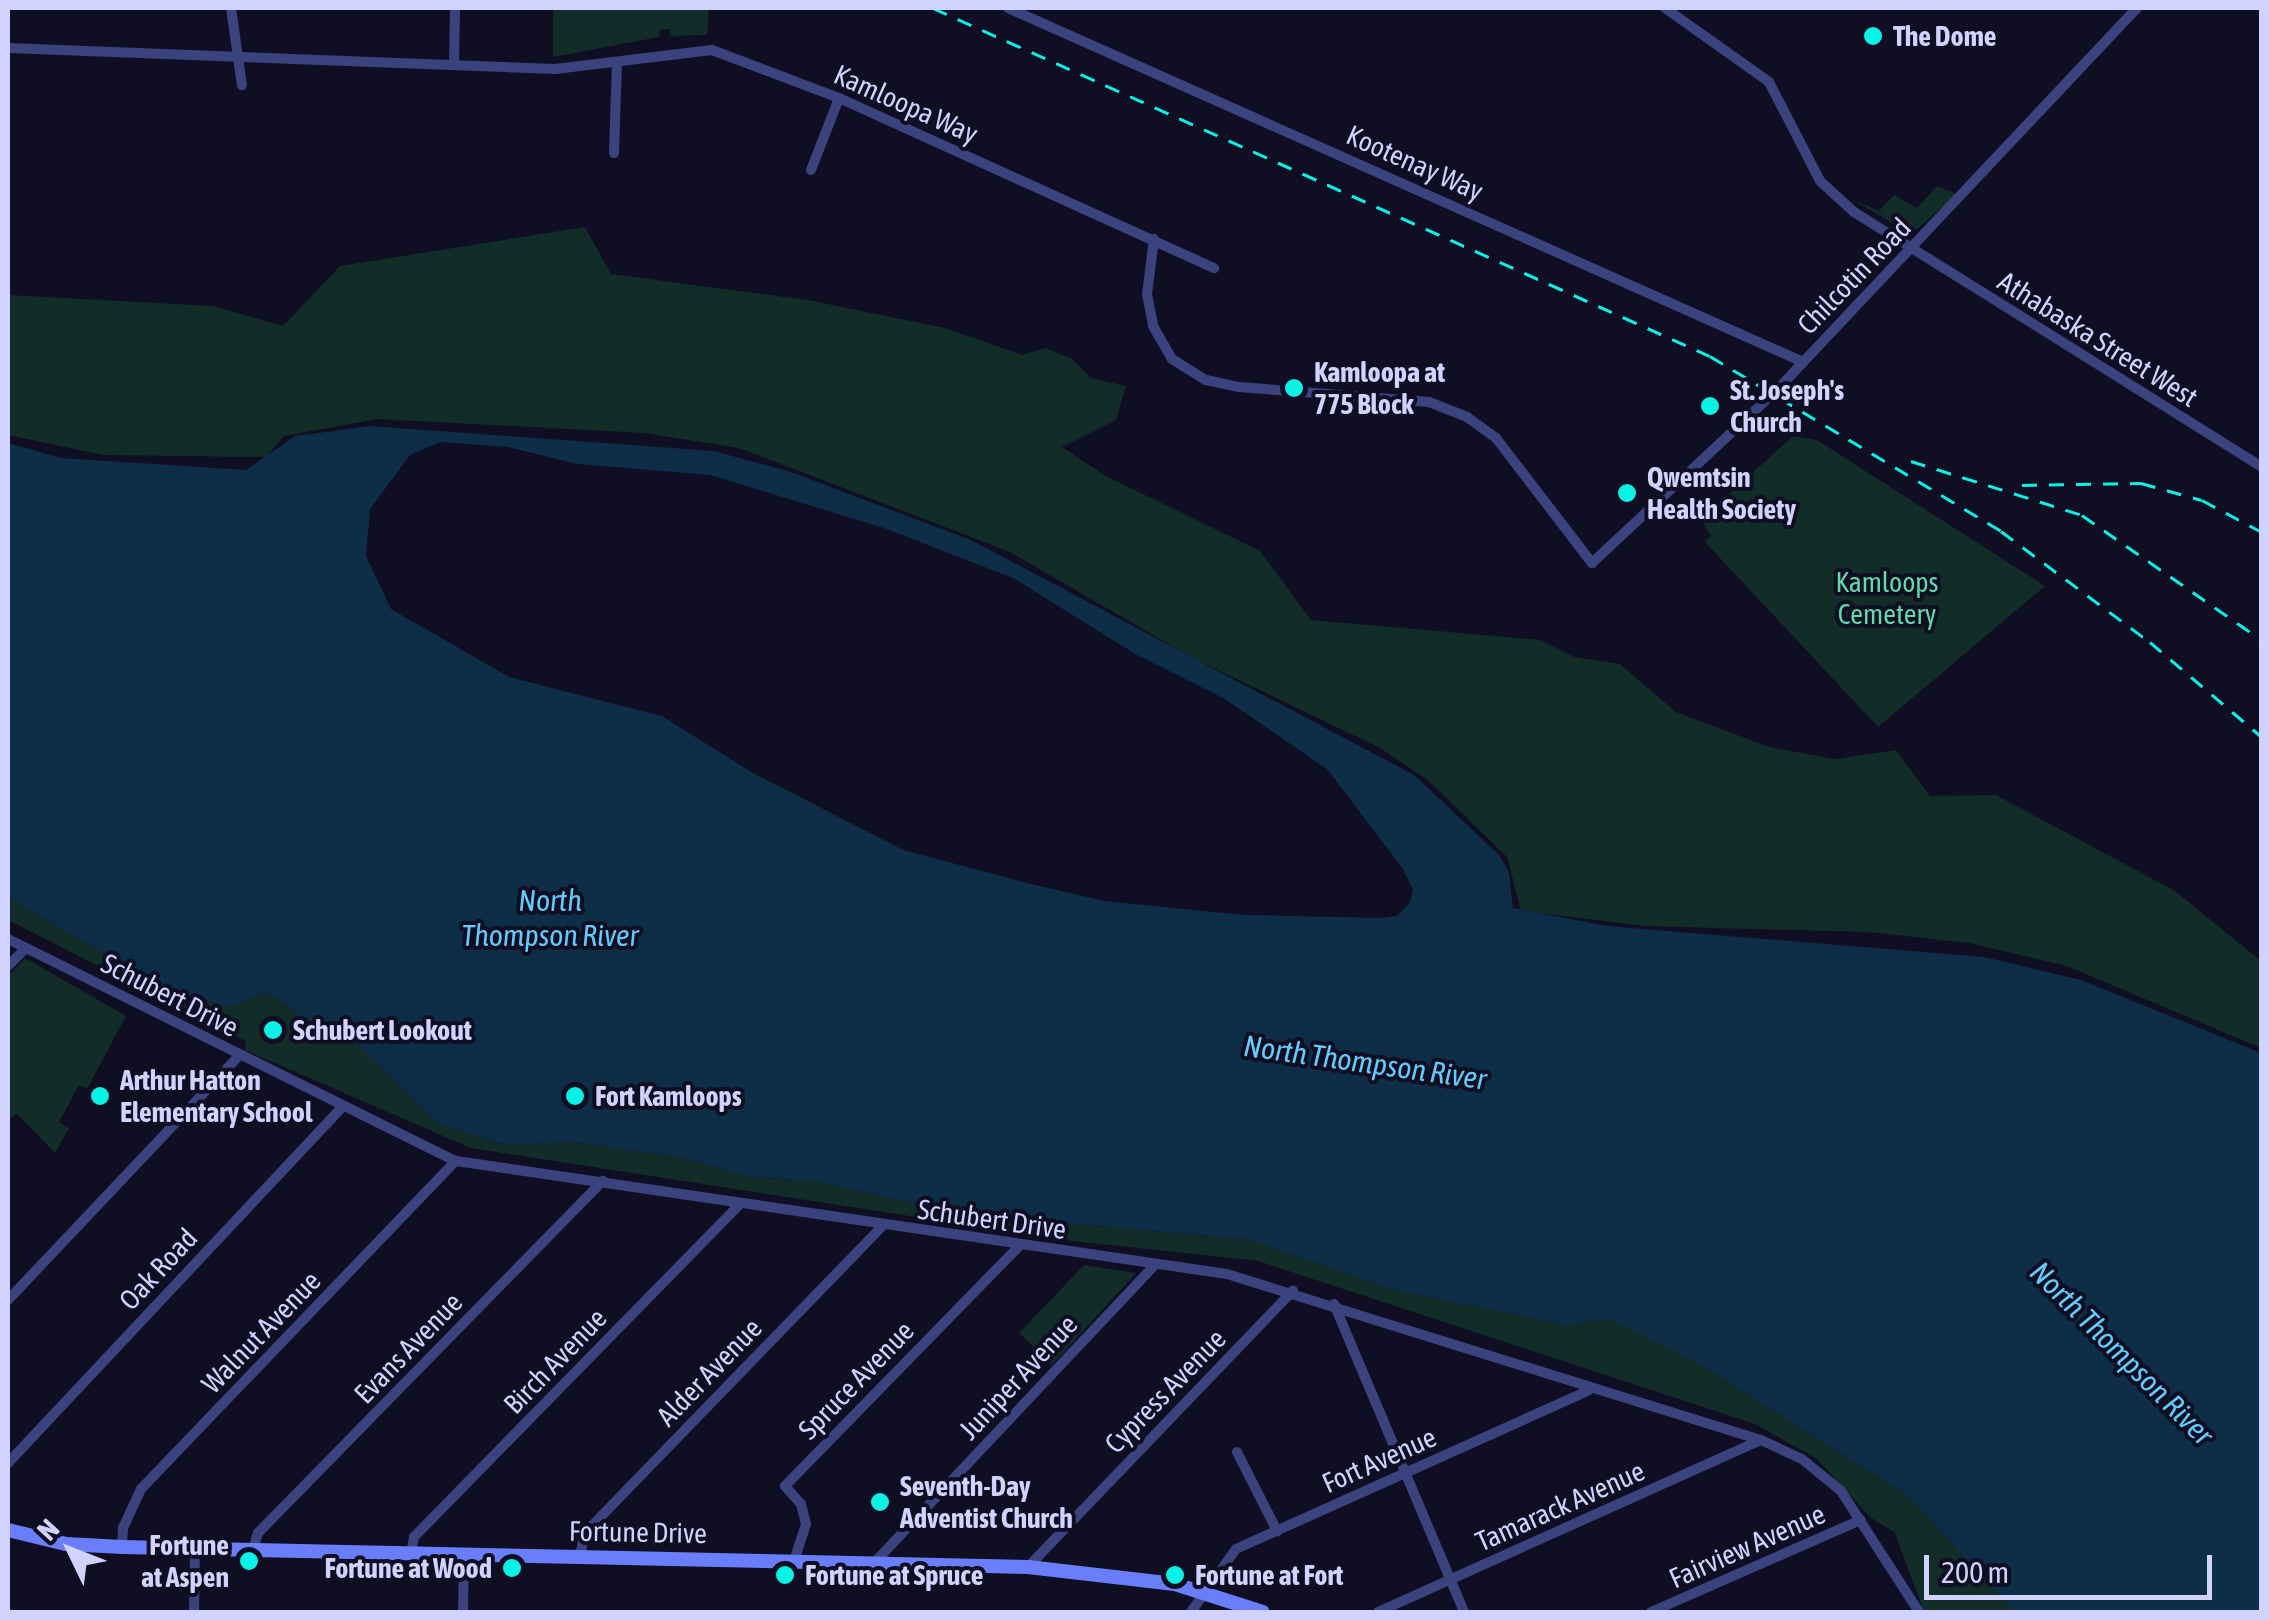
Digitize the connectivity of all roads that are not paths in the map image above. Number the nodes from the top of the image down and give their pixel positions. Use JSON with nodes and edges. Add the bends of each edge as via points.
{"nodes":[{"id":1,"x":231,"y":8,"type":"edge"},
{"id":2,"x":455,"y":8,"type":"edge"},
{"id":3,"x":1008,"y":8,"type":"edge"},
{"id":4,"x":1665,"y":8,"type":"edge"},
{"id":5,"x":2137,"y":8,"type":"edge"},
{"id":6,"x":8,"y":48,"type":"edge"},
{"id":7,"x":239,"y":56,"type":"junction"},
{"id":8,"x":617,"y":62,"type":"junction"},
{"id":9,"x":454,"y":65,"type":"junction"},
{"id":10,"x":242,"y":85,"type":"dead end"},
{"id":11,"x":838,"y":98,"type":"junction"},
{"id":12,"x":614,"y":153,"type":"dead end"},
{"id":13,"x":811,"y":170,"type":"dead end"},
{"id":14,"x":1154,"y":240,"type":"junction"},
{"id":15,"x":1911,"y":248,"type":"junction"},
{"id":16,"x":1214,"y":268,"type":"dead end"},
{"id":17,"x":1803,"y":362,"type":"junction"},
{"id":18,"x":2262,"y":467,"type":"edge"},
{"id":19,"x":8,"y":939,"type":"edge"},
{"id":20,"x":26,"y":948,"type":"junction"},
{"id":21,"x":8,"y":966,"type":"edge"},
{"id":22,"x":239,"y":1056,"type":"junction"},
{"id":23,"x":342,"y":1107,"type":"junction"},
{"id":24,"x":456,"y":1161,"type":"junction"},
{"id":25,"x":604,"y":1181,"type":"junction"},
{"id":26,"x":740,"y":1203,"type":"junction"},
{"id":27,"x":882,"y":1226,"type":"junction"},
{"id":28,"x":1019,"y":1246,"type":"junction"},
{"id":29,"x":1154,"y":1266,"type":"junction"},
{"id":30,"x":1292,"y":1290,"type":"junction"},
{"id":31,"x":8,"y":1300,"type":"edge"},
{"id":32,"x":1334,"y":1304,"type":"junction"},
{"id":33,"x":1589,"y":1390,"type":"junction"},
{"id":34,"x":1761,"y":1440,"type":"junction"},
{"id":35,"x":1237,"y":1452,"type":"dead end"},
{"id":36,"x":8,"y":1462,"type":"edge"},
{"id":37,"x":1405,"y":1474,"type":"junction"},
{"id":38,"x":1861,"y":1520,"type":"junction"},
{"id":39,"x":8,"y":1530,"type":"edge"},
{"id":40,"x":1277,"y":1531,"type":"junction"},
{"id":41,"x":122,"y":1547,"type":"junction"},
{"id":42,"x":195,"y":1549,"type":"junction"},
{"id":43,"x":253,"y":1550,"type":"junction"},
{"id":44,"x":411,"y":1554,"type":"junction"},
{"id":45,"x":464,"y":1554,"type":"junction"},
{"id":46,"x":580,"y":1555,"type":"junction"},
{"id":47,"x":794,"y":1561,"type":"junction"},
{"id":48,"x":874,"y":1563,"type":"junction"},
{"id":49,"x":1028,"y":1567,"type":"junction"},
{"id":50,"x":1450,"y":1580,"type":"junction"},
{"id":51,"x":1203,"y":1591,"type":"junction"},
{"id":52,"x":194,"y":1612,"type":"edge"},
{"id":53,"x":463,"y":1612,"type":"edge"},
{"id":54,"x":1191,"y":1612,"type":"edge"},
{"id":55,"x":1263,"y":1612,"type":"edge"},
{"id":56,"x":1378,"y":1612,"type":"edge"},
{"id":57,"x":1464,"y":1612,"type":"edge"},
{"id":58,"x":1651,"y":1612,"type":"edge"},
{"id":59,"x":1919,"y":1612,"type":"edge"}],
"edges":[{"from":1,"to":7,"type":"street"},
{"from":2,"to":9,"type":"street"},
{"from":3,"to":17,"type":"street","name":"Kootenay Way"},
{"from":4,"to":15,"type":"street","name":"Athabaska Street West","via":[[1754,67],[1786,110],[1832,196]]},
{"from":5,"to":15,"type":"street","name":"Chilcotin Road"},
{"from":6,"to":7,"type":"street","name":"Kamloopa Way"},
{"from":7,"to":9,"type":"street","name":"Kamloopa Way"},
{"from":7,"to":10,"type":"street"},
{"from":8,"to":9,"type":"street","name":"Kamloopa Way","via":[[555,70]]},
{"from":8,"to":11,"type":"street","name":"Kamloopa Way","via":[[712,50]]},
{"from":8,"to":12,"type":"street"},
{"from":11,"to":13,"type":"street"},
{"from":11,"to":14,"type":"street","name":"Kamloopa Way"},
{"from":14,"to":16,"type":"street","name":"Kamloopa Way"},
{"from":14,"to":17,"type":"street","name":"Chilcotin Road","via":[[1147,294],[1153,326],[1172,359],[1206,380],[1238,387],[1429,402],[1467,416],[1496,438],[1592,563]]},
{"from":15,"to":17,"type":"street","name":"Chilcotin Road"},
{"from":15,"to":18,"type":"street","name":"Athabaska Street West"},
{"from":19,"to":20,"type":"street","name":"Schubert Drive"},
{"from":20,"to":21,"type":"street"},
{"from":20,"to":22,"type":"street","name":"Schubert Drive"},
{"from":22,"to":23,"type":"street","name":"Schubert Drive"},
{"from":22,"to":31,"type":"street"},
{"from":23,"to":24,"type":"street","name":"Schubert Drive"},
{"from":23,"to":36,"type":"street","name":"Oak Road"},
{"from":24,"to":25,"type":"street","name":"Schubert Drive"},
{"from":24,"to":41,"type":"street","name":"Walnut Avenue","via":[[141,1490],[123,1528]]},
{"from":25,"to":26,"type":"street","name":"Schubert Drive"},
{"from":25,"to":43,"type":"street","name":"Evans Avenue","via":[[258,1533]]},
{"from":26,"to":27,"type":"street","name":"Schubert Drive"},
{"from":26,"to":44,"type":"street","name":"Birch Avenue","via":[[414,1537]]},
{"from":27,"to":28,"type":"street","name":"Schubert Drive"},
{"from":27,"to":46,"type":"street","name":"Alder Avenue","via":[[584,1534]]},
{"from":28,"to":29,"type":"street","name":"Schubert Drive"},
{"from":28,"to":47,"type":"street","name":"Spruce Avenue","via":[[784,1486],[801,1504],[806,1524]]},
{"from":29,"to":30,"type":"street","name":"Schubert Drive"},
{"from":29,"to":48,"type":"street","name":"Juniper Avenue"},
{"from":30,"to":32,"type":"street","name":"Schubert Drive"},
{"from":30,"to":49,"type":"street","name":"Cypress Avenue"},
{"from":32,"to":33,"type":"street","name":"Schubert Drive"},
{"from":32,"to":37,"type":"street"},
{"from":33,"to":34,"type":"street","name":"Schubert Drive"},
{"from":33,"to":37,"type":"street","name":"Fort Avenue"},
{"from":34,"to":38,"type":"street","name":"Schubert Drive","via":[[1802,1459]]},
{"from":34,"to":50,"type":"street","name":"Tamarack Avenue"},
{"from":35,"to":40,"type":"street"},
{"from":37,"to":40,"type":"street","name":"Fort Avenue"},
{"from":37,"to":50,"type":"street"},
{"from":38,"to":58,"type":"street","name":"Fairview Avenue"},
{"from":38,"to":59,"type":"street","name":"Schubert Drive"},
{"from":39,"to":41,"type":"main road","name":"Fortune Drive","via":[[66,1544]]},
{"from":40,"to":51,"type":"street","name":"Fort Avenue","via":[[1236,1550]]},
{"from":41,"to":42,"type":"main road","name":"Fortune Drive"},
{"from":42,"to":43,"type":"main road","name":"Fortune Drive"},
{"from":42,"to":52,"type":"street"},
{"from":43,"to":44,"type":"main road","name":"Fortune Drive"},
{"from":44,"to":45,"type":"main road","name":"Fortune Drive"},
{"from":45,"to":46,"type":"main road","name":"Fortune Drive"},
{"from":45,"to":53,"type":"street"},
{"from":46,"to":47,"type":"main road","name":"Fortune Drive"},
{"from":47,"to":48,"type":"main road","name":"Fortune Drive"},
{"from":48,"to":49,"type":"main road","name":"Fortune Drive"},
{"from":49,"to":51,"type":"main road","name":"Fortune Drive","via":[[1120,1573]]},
{"from":50,"to":56,"type":"street","name":"Tamarack Avenue"},
{"from":50,"to":57,"type":"street"},
{"from":51,"to":54,"type":"street","name":"Fort Avenue"},
{"from":51,"to":55,"type":"main road","name":"Fortune Drive"}]}
